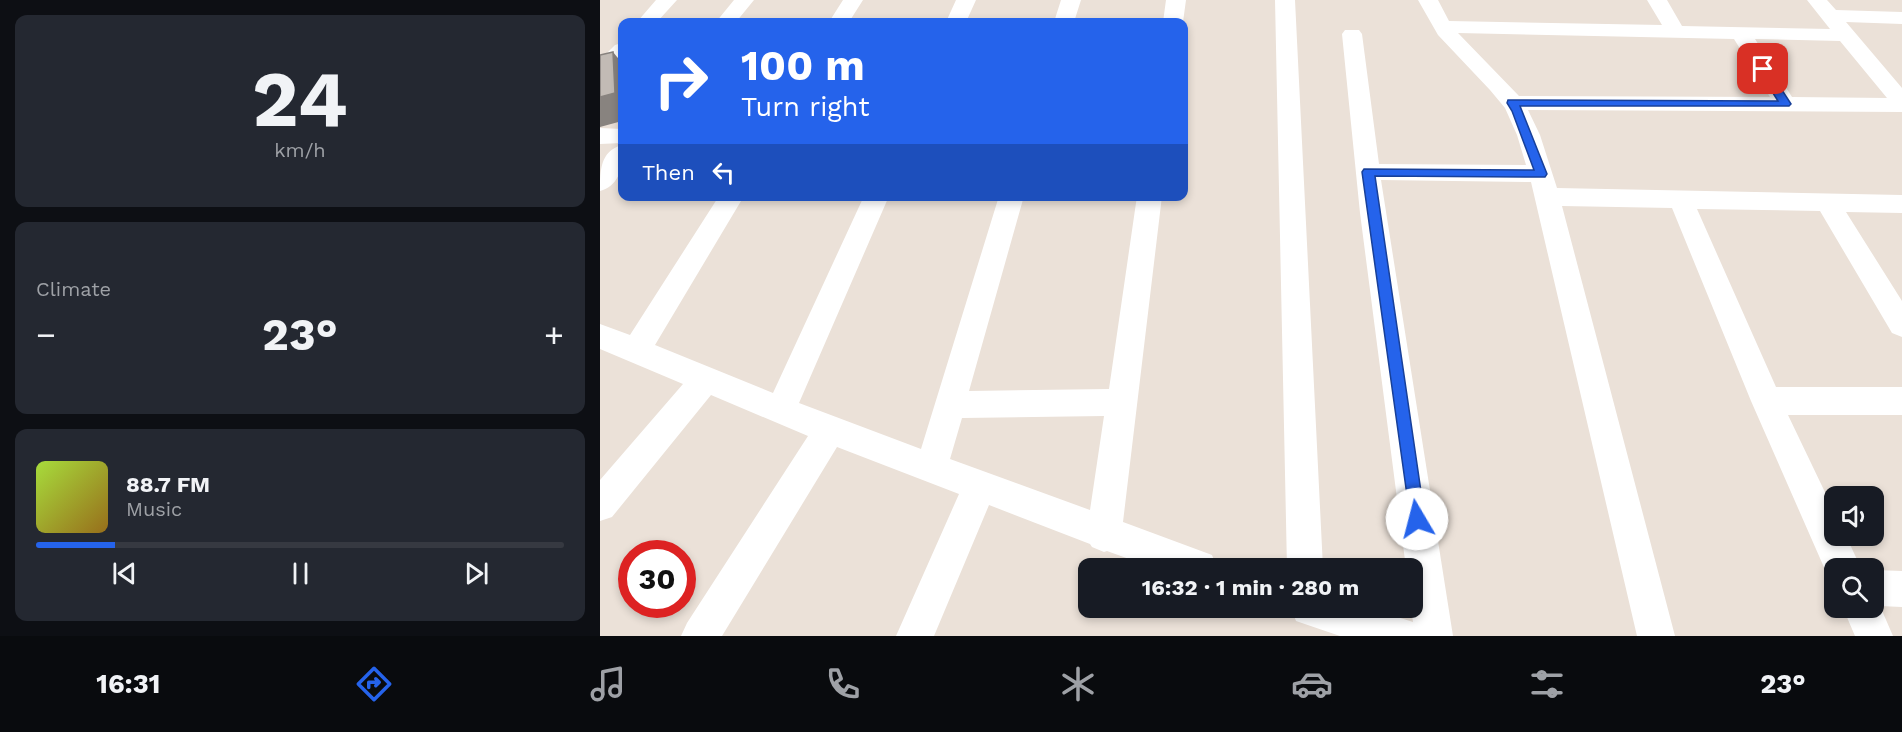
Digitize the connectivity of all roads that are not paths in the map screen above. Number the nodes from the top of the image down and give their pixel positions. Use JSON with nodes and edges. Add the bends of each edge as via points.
{"nodes":[{"id":1,"x":667,"y":0,"type":"edge"},
{"id":2,"x":744,"y":0,"type":"edge"},
{"id":3,"x":853,"y":0,"type":"edge"},
{"id":4,"x":966,"y":0,"type":"edge"},
{"id":5,"x":1071,"y":0,"type":"edge"},
{"id":6,"x":1176,"y":0,"type":"edge"},
{"id":7,"x":1285,"y":0,"type":"edge"},
{"id":8,"x":1428,"y":0,"type":"edge"},
{"id":9,"x":1658,"y":0,"type":"edge"},
{"id":10,"x":1817,"y":0,"type":"edge"},
{"id":11,"x":1830,"y":16,"type":"junction"},
{"id":12,"x":651,"y":18,"type":"edge"},
{"id":13,"x":729,"y":18,"type":"edge"},
{"id":14,"x":842,"y":18,"type":"edge"},
{"id":15,"x":958,"y":18,"type":"edge"},
{"id":16,"x":1065,"y":18,"type":"edge"},
{"id":17,"x":1174,"y":18,"type":"edge"},
{"id":18,"x":1902,"y":18,"type":"edge"},
{"id":19,"x":1442,"y":27,"type":"junction"},
{"id":20,"x":1676,"y":32,"type":"junction"},
{"id":21,"x":1741,"y":33,"type":"junction"},
{"id":22,"x":1352,"y":34,"type":"dead end"},
{"id":23,"x":1846,"y":35,"type":"junction"},
{"id":24,"x":613,"y":53,"type":"edge"},
{"id":25,"x":600,"y":73,"type":"edge"},
{"id":26,"x":1900,"y":97,"type":"edge"},
{"id":27,"x":1512,"y":103,"type":"junction"},
{"id":28,"x":1785,"y":104,"type":"junction"},
{"id":29,"x":600,"y":136,"type":"edge"},
{"id":30,"x":618,"y":136,"type":"edge"},
{"id":31,"x":618,"y":158,"type":"edge"},
{"id":32,"x":1368,"y":172,"type":"junction"},
{"id":33,"x":600,"y":182,"type":"edge"},
{"id":34,"x":1544,"y":186,"type":"junction"},
{"id":35,"x":1682,"y":200,"type":"junction"},
{"id":36,"x":729,"y":201,"type":"edge"},
{"id":37,"x":875,"y":201,"type":"edge"},
{"id":38,"x":1011,"y":201,"type":"edge"},
{"id":39,"x":1149,"y":201,"type":"edge"},
{"id":40,"x":1827,"y":202,"type":"junction"},
{"id":41,"x":1902,"y":204,"type":"edge"},
{"id":42,"x":1902,"y":325,"type":"edge"},
{"id":43,"x":600,"y":336,"type":"edge"},
{"id":44,"x":636,"y":351,"type":"junction"},
{"id":45,"x":705,"y":380,"type":"junction"},
{"id":46,"x":1766,"y":400,"type":"junction"},
{"id":47,"x":1902,"y":401,"type":"edge"},
{"id":48,"x":1122,"y":402,"type":"junction"},
{"id":49,"x":950,"y":405,"type":"junction"},
{"id":50,"x":780,"y":411,"type":"junction"},
{"id":51,"x":830,"y":430,"type":"junction"},
{"id":52,"x":931,"y":469,"type":"junction"},
{"id":53,"x":979,"y":488,"type":"junction"},
{"id":54,"x":600,"y":505,"type":"edge"},
{"id":55,"x":1104,"y":535,"type":"junction"},
{"id":56,"x":1170,"y":558,"type":"edge"},
{"id":57,"x":1305,"y":558,"type":"edge"},
{"id":58,"x":1838,"y":558,"type":"edge"},
{"id":59,"x":1884,"y":588,"type":"edge"},
{"id":60,"x":1902,"y":589,"type":"edge"},
{"id":61,"x":1342,"y":618,"type":"edge"},
{"id":62,"x":1866,"y":618,"type":"edge"},
{"id":63,"x":700,"y":636,"type":"edge"},
{"id":64,"x":915,"y":636,"type":"edge"},
{"id":65,"x":1401,"y":636,"type":"edge"},
{"id":66,"x":1434,"y":636,"type":"edge"},
{"id":67,"x":1656,"y":636,"type":"edge"},
{"id":68,"x":1874,"y":636,"type":"edge"}],
"edges":[{"from":1,"to":12,"type":"street"},
{"from":2,"to":13,"type":"street"},
{"from":3,"to":14,"type":"street"},
{"from":4,"to":15,"type":"street"},
{"from":5,"to":16,"type":"street"},
{"from":6,"to":17,"type":"street"},
{"from":7,"to":57,"type":"street"},
{"from":8,"to":19,"type":"street"},
{"from":9,"to":20,"type":"street"},
{"from":10,"to":11,"type":"street"},
{"from":11,"to":18,"type":"street"},
{"from":11,"to":23,"type":"street"},
{"from":19,"to":20,"type":"street"},
{"from":19,"to":27,"type":"street"},
{"from":20,"to":21,"type":"street"},
{"from":21,"to":23,"type":"street"},
{"from":21,"to":28,"type":"street"},
{"from":22,"to":32,"type":"street"},
{"from":23,"to":26,"type":"street"},
{"from":24,"to":25,"type":"street"},
{"from":26,"to":28,"type":"street"},
{"from":27,"to":28,"type":"street"},
{"from":27,"to":34,"type":"street","via":[[1518,110]]},
{"from":29,"to":30,"type":"street"},
{"from":31,"to":33,"type":"street"},
{"from":32,"to":34,"type":"street"},
{"from":32,"to":66,"type":"street"},
{"from":34,"to":35,"type":"street"},
{"from":34,"to":67,"type":"street"},
{"from":35,"to":40,"type":"street"},
{"from":35,"to":46,"type":"street"},
{"from":36,"to":44,"type":"street"},
{"from":37,"to":50,"type":"street"},
{"from":38,"to":49,"type":"street"},
{"from":39,"to":48,"type":"street"},
{"from":40,"to":41,"type":"street"},
{"from":40,"to":42,"type":"street"},
{"from":43,"to":44,"type":"street"},
{"from":44,"to":45,"type":"street"},
{"from":45,"to":50,"type":"street"},
{"from":45,"to":54,"type":"street"},
{"from":46,"to":47,"type":"street"},
{"from":46,"to":58,"type":"street"},
{"from":48,"to":49,"type":"street"},
{"from":48,"to":55,"type":"street"},
{"from":49,"to":52,"type":"street"},
{"from":50,"to":51,"type":"street"},
{"from":51,"to":52,"type":"street"},
{"from":51,"to":63,"type":"street"},
{"from":52,"to":53,"type":"street"},
{"from":53,"to":55,"type":"street"},
{"from":53,"to":64,"type":"street"},
{"from":55,"to":56,"type":"street"},
{"from":59,"to":60,"type":"street"},
{"from":61,"to":65,"type":"street"},
{"from":62,"to":68,"type":"street"}]}
